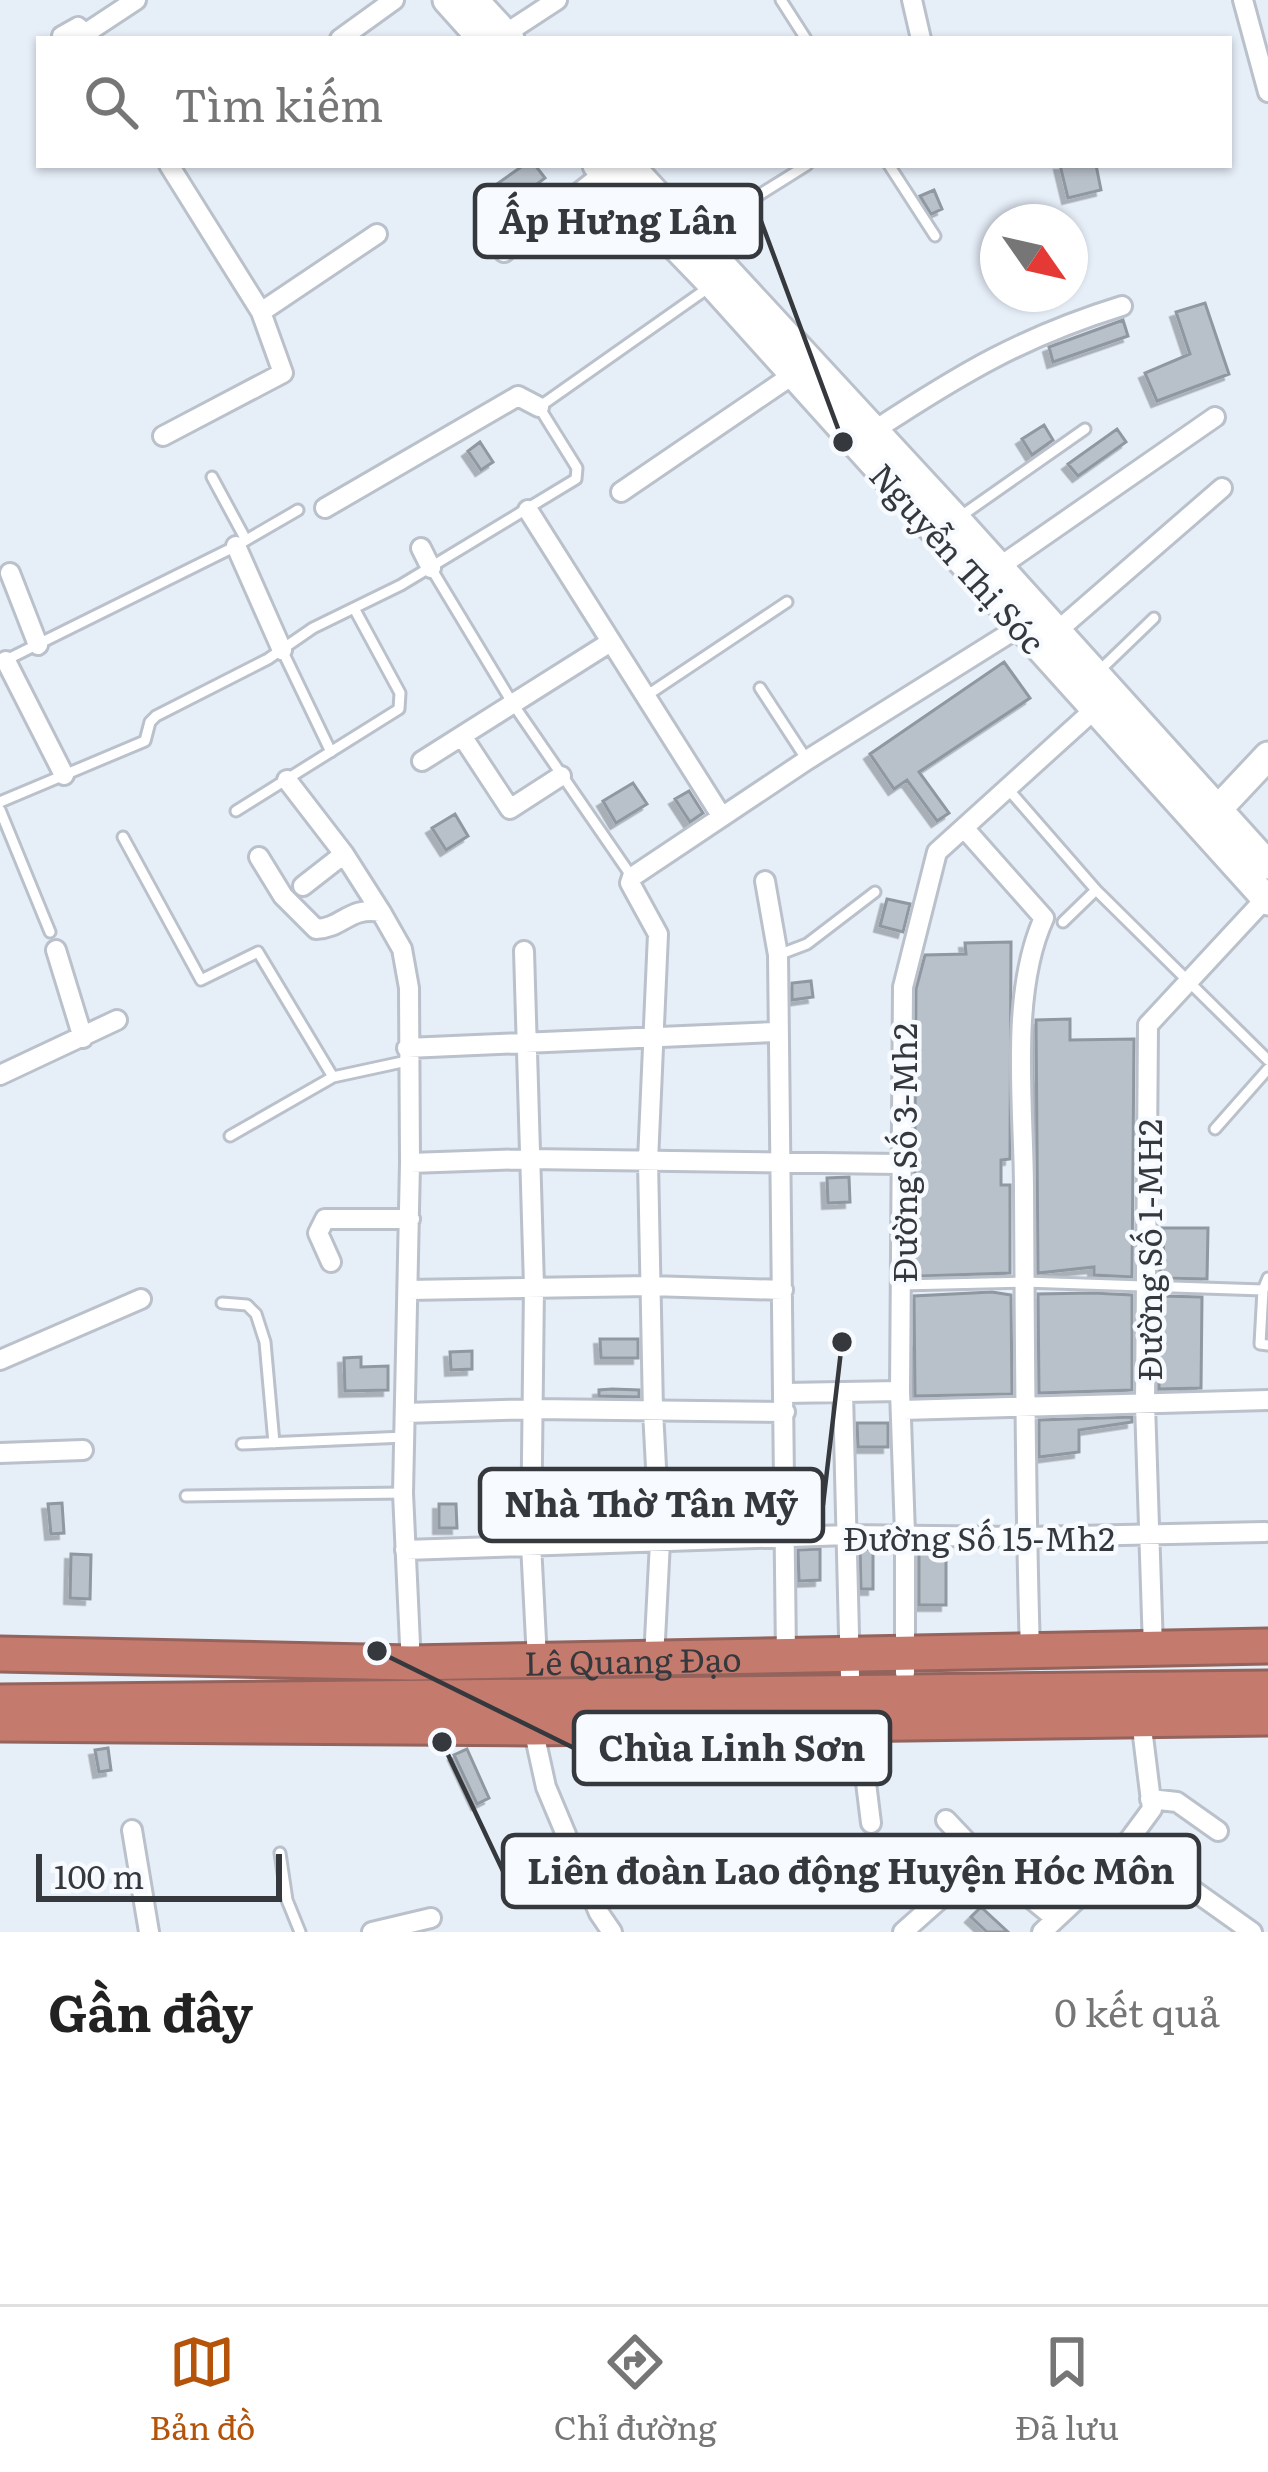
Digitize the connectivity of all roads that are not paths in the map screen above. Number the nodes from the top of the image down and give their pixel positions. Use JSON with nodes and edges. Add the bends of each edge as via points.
{"nodes":[{"id":1,"x":136,"y":0,"type":"edge"},
{"id":2,"x":394,"y":0,"type":"edge"},
{"id":3,"x":447,"y":0,"type":"edge"},
{"id":4,"x":474,"y":0,"type":"edge"},
{"id":5,"x":557,"y":0,"type":"edge"},
{"id":6,"x":781,"y":0,"type":"edge"},
{"id":7,"x":912,"y":0,"type":"edge"},
{"id":8,"x":1243,"y":0,"type":"edge"},
{"id":9,"x":62,"y":36,"type":"edge"},
{"id":10,"x":88,"y":36,"type":"edge"},
{"id":11,"x":344,"y":36,"type":"edge"},
{"id":12,"x":498,"y":36,"type":"edge"},
{"id":13,"x":498,"y":36,"type":"edge"},
{"id":14,"x":501,"y":36,"type":"edge"},
{"id":15,"x":804,"y":36,"type":"edge"},
{"id":16,"x":920,"y":36,"type":"edge"},
{"id":17,"x":1268,"y":92,"type":"edge"},
{"id":18,"x":171,"y":168,"type":"edge"},
{"id":19,"x":610,"y":168,"type":"edge"},
{"id":20,"x":802,"y":168,"type":"edge"},
{"id":21,"x":891,"y":168,"type":"edge"},
{"id":22,"x":377,"y":234,"type":"dead end"},
{"id":23,"x":935,"y":236,"type":"dead end"},
{"id":24,"x":686,"y":242,"type":"junction"},
{"id":25,"x":504,"y":252,"type":"dead end"},
{"id":26,"x":721,"y":279,"type":"junction"},
{"id":27,"x":1122,"y":306,"type":"dead end"},
{"id":28,"x":261,"y":312,"type":"junction"},
{"id":29,"x":794,"y":374,"type":"junction"},
{"id":30,"x":539,"y":407,"type":"junction"},
{"id":31,"x":1215,"y":417,"type":"dead end"},
{"id":32,"x":1085,"y":429,"type":"dead end"},
{"id":33,"x":875,"y":430,"type":"junction"},
{"id":34,"x":163,"y":436,"type":"dead end"},
{"id":35,"x":212,"y":477,"type":"dead end"},
{"id":36,"x":1222,"y":488,"type":"dead end"},
{"id":37,"x":621,"y":492,"type":"dead end"},
{"id":38,"x":325,"y":508,"type":"dead end"},
{"id":39,"x":298,"y":509,"type":"dead end"},
{"id":40,"x":528,"y":510,"type":"junction"},
{"id":41,"x":956,"y":519,"type":"junction"},
{"id":42,"x":241,"y":543,"type":"junction"},
{"id":43,"x":421,"y":548,"type":"dead end"},
{"id":44,"x":999,"y":567,"type":"junction"},
{"id":45,"x":431,"y":568,"type":"junction"},
{"id":46,"x":10,"y":573,"type":"dead end"},
{"id":47,"x":787,"y":602,"type":"dead end"},
{"id":48,"x":355,"y":610,"type":"junction"},
{"id":49,"x":1154,"y":618,"type":"dead end"},
{"id":50,"x":1021,"y":626,"type":"junction"},
{"id":51,"x":1056,"y":632,"type":"junction"},
{"id":52,"x":609,"y":643,"type":"junction"},
{"id":53,"x":38,"y":644,"type":"junction"},
{"id":54,"x":282,"y":650,"type":"junction"},
{"id":55,"x":3,"y":662,"type":"edge"},
{"id":56,"x":1094,"y":676,"type":"junction"},
{"id":57,"x":760,"y":688,"type":"dead end"},
{"id":58,"x":644,"y":698,"type":"junction"},
{"id":59,"x":513,"y":704,"type":"junction"},
{"id":60,"x":1095,"y":709,"type":"junction"},
{"id":61,"x":462,"y":736,"type":"junction"},
{"id":62,"x":331,"y":752,"type":"junction"},
{"id":63,"x":1268,"y":756,"type":"edge"},
{"id":64,"x":807,"y":760,"type":"junction"},
{"id":65,"x":422,"y":761,"type":"dead end"},
{"id":66,"x":64,"y":775,"type":"junction"},
{"id":67,"x":561,"y":776,"type":"junction"},
{"id":68,"x":287,"y":780,"type":"junction"},
{"id":69,"x":1008,"y":789,"type":"junction"},
{"id":70,"x":0,"y":806,"type":"edge"},
{"id":71,"x":236,"y":811,"type":"dead end"},
{"id":72,"x":722,"y":817,"type":"junction"},
{"id":73,"x":1210,"y":818,"type":"junction"},
{"id":74,"x":965,"y":829,"type":"junction"},
{"id":75,"x":123,"y":836,"type":"dead end"},
{"id":76,"x":344,"y":854,"type":"junction"},
{"id":77,"x":259,"y":857,"type":"dead end"},
{"id":78,"x":1268,"y":865,"type":"edge"},
{"id":79,"x":632,"y":877,"type":"junction"},
{"id":80,"x":765,"y":881,"type":"dead end"},
{"id":81,"x":303,"y":886,"type":"dead end"},
{"id":82,"x":1096,"y":890,"type":"junction"},
{"id":83,"x":874,"y":892,"type":"dead end"},
{"id":84,"x":1267,"y":900,"type":"edge"},
{"id":85,"x":381,"y":913,"type":"junction"},
{"id":86,"x":1064,"y":922,"type":"dead end"},
{"id":87,"x":53,"y":941,"type":"joint"},
{"id":88,"x":524,"y":951,"type":"dead end"},
{"id":89,"x":778,"y":955,"type":"junction"},
{"id":90,"x":1186,"y":982,"type":"junction"},
{"id":91,"x":118,"y":1020,"type":"dead end"},
{"id":92,"x":776,"y":1032,"type":"junction"},
{"id":93,"x":83,"y":1038,"type":"junction"},
{"id":94,"x":653,"y":1038,"type":"junction"},
{"id":95,"x":529,"y":1040,"type":"junction"},
{"id":96,"x":407,"y":1054,"type":"junction"},
{"id":97,"x":1268,"y":1060,"type":"edge"},
{"id":98,"x":1268,"y":1069,"type":"edge"},
{"id":99,"x":0,"y":1075,"type":"edge"},
{"id":100,"x":333,"y":1077,"type":"junction"},
{"id":101,"x":1215,"y":1129,"type":"dead end"},
{"id":102,"x":230,"y":1136,"type":"dead end"},
{"id":103,"x":528,"y":1159,"type":"junction"},
{"id":104,"x":781,"y":1160,"type":"junction"},
{"id":105,"x":648,"y":1161,"type":"junction"},
{"id":106,"x":410,"y":1163,"type":"junction"},
{"id":107,"x":900,"y":1164,"type":"junction"},
{"id":108,"x":410,"y":1220,"type":"junction"},
{"id":109,"x":331,"y":1262,"type":"dead end"},
{"id":110,"x":1268,"y":1278,"type":"edge"},
{"id":111,"x":1024,"y":1282,"type":"junction"},
{"id":112,"x":901,"y":1285,"type":"junction"},
{"id":113,"x":534,"y":1286,"type":"junction"},
{"id":114,"x":650,"y":1286,"type":"junction"},
{"id":115,"x":1146,"y":1286,"type":"junction"},
{"id":116,"x":408,"y":1290,"type":"junction"},
{"id":117,"x":783,"y":1290,"type":"junction"},
{"id":118,"x":1263,"y":1290,"type":"junction"},
{"id":119,"x":141,"y":1299,"type":"dead end"},
{"id":120,"x":222,"y":1303,"type":"dead end"},
{"id":121,"x":1268,"y":1345,"type":"edge"},
{"id":122,"x":0,"y":1360,"type":"edge"},
{"id":123,"x":843,"y":1393,"type":"junction"},
{"id":124,"x":901,"y":1400,"type":"junction"},
{"id":125,"x":1268,"y":1400,"type":"edge"},
{"id":126,"x":785,"y":1403,"type":"junction"},
{"id":127,"x":1145,"y":1404,"type":"junction"},
{"id":128,"x":1023,"y":1407,"type":"junction"},
{"id":129,"x":534,"y":1408,"type":"junction"},
{"id":130,"x":653,"y":1411,"type":"junction"},
{"id":131,"x":405,"y":1413,"type":"junction"},
{"id":132,"x":405,"y":1437,"type":"junction"},
{"id":133,"x":274,"y":1443,"type":"junction"},
{"id":134,"x":242,"y":1444,"type":"dead end"},
{"id":135,"x":83,"y":1450,"type":"dead end"},
{"id":136,"x":0,"y":1453,"type":"edge"},
{"id":137,"x":404,"y":1492,"type":"junction"},
{"id":138,"x":186,"y":1496,"type":"dead end"},
{"id":139,"x":1265,"y":1532,"type":"dead end"},
{"id":140,"x":905,"y":1534,"type":"junction"},
{"id":141,"x":848,"y":1535,"type":"junction"},
{"id":142,"x":1148,"y":1535,"type":"junction"},
{"id":143,"x":1027,"y":1537,"type":"junction"},
{"id":144,"x":786,"y":1538,"type":"junction"},
{"id":145,"x":661,"y":1542,"type":"junction"},
{"id":146,"x":531,"y":1544,"type":"junction"},
{"id":147,"x":405,"y":1550,"type":"junction"},
{"id":148,"x":1268,"y":1646,"type":"edge"},
{"id":149,"x":1153,"y":1648,"type":"junction"},
{"id":150,"x":1030,"y":1650,"type":"junction"},
{"id":151,"x":0,"y":1654,"type":"edge"},
{"id":152,"x":785,"y":1658,"type":"junction"},
{"id":153,"x":654,"y":1659,"type":"junction"},
{"id":154,"x":537,"y":1660,"type":"junction"},
{"id":155,"x":905,"y":1664,"type":"junction"},
{"id":156,"x":1268,"y":1664,"type":"edge"},
{"id":157,"x":850,"y":1665,"type":"junction"},
{"id":158,"x":412,"y":1672,"type":"junction"},
{"id":159,"x":0,"y":1675,"type":"edge"},
{"id":160,"x":1268,"y":1688,"type":"edge"},
{"id":161,"x":0,"y":1702,"type":"edge"},
{"id":162,"x":1268,"y":1718,"type":"edge"},
{"id":163,"x":1142,"y":1720,"type":"junction"},
{"id":164,"x":0,"y":1724,"type":"edge"},
{"id":165,"x":859,"y":1726,"type":"junction"},
{"id":166,"x":533,"y":1728,"type":"junction"},
{"id":167,"x":1150,"y":1798,"type":"junction"},
{"id":168,"x":946,"y":1820,"type":"dead end"},
{"id":169,"x":871,"y":1823,"type":"dead end"},
{"id":170,"x":133,"y":1830,"type":"dead end"},
{"id":171,"x":1219,"y":1832,"type":"dead end"},
{"id":172,"x":1127,"y":1844,"type":"junction"},
{"id":173,"x":280,"y":1853,"type":"dead end"},
{"id":174,"x":984,"y":1860,"type":"junction"},
{"id":175,"x":431,"y":1918,"type":"dead end"},
{"id":176,"x":1049,"y":1925,"type":"edge"},
{"id":177,"x":149,"y":1932,"type":"edge"},
{"id":178,"x":301,"y":1932,"type":"edge"},
{"id":179,"x":372,"y":1932,"type":"edge"},
{"id":180,"x":612,"y":1932,"type":"edge"},
{"id":181,"x":903,"y":1932,"type":"edge"},
{"id":182,"x":1252,"y":1932,"type":"edge"}],
"edges":[{"from":1,"to":10,"type":"street"},
{"from":2,"to":11,"type":"street"},
{"from":3,"to":12,"type":"main road"},
{"from":4,"to":13,"type":"main road"},
{"from":5,"to":14,"type":"street"},
{"from":6,"to":15,"type":"lane"},
{"from":7,"to":16,"type":"street"},
{"from":8,"to":17,"type":"street"},
{"from":9,"to":10,"type":"street","via":[[78,27]]},
{"from":18,"to":28,"type":"street"},
{"from":19,"to":24,"type":"main road","name":"Nguyễn Thị Sóc"},
{"from":19,"to":25,"type":"street"},
{"from":20,"to":24,"type":"lane"},
{"from":21,"to":23,"type":"lane"},
{"from":22,"to":28,"type":"street"},
{"from":24,"to":26,"type":"main road","name":"Nguyễn Thị Sóc"},
{"from":26,"to":29,"type":"main road","name":"Nguyễn Thị Sóc"},
{"from":26,"to":30,"type":"lane"},
{"from":26,"to":33,"type":"main road","name":"Nguyễn Thị Sóc"},
{"from":27,"to":33,"type":"street","via":[[1012,346]]},
{"from":28,"to":34,"type":"street","via":[[283,373]]},
{"from":29,"to":37,"type":"street"},
{"from":29,"to":50,"type":"main road","name":"Nguyễn Thị Sóc"},
{"from":30,"to":38,"type":"street","via":[[518,396]]},
{"from":30,"to":40,"type":"lane","via":[[578,476]]},
{"from":31,"to":44,"type":"street"},
{"from":32,"to":41,"type":"lane"},
{"from":33,"to":41,"type":"main road","name":"Nguyễn Thị Sóc"},
{"from":35,"to":42,"type":"lane"},
{"from":36,"to":51,"type":"street"},
{"from":39,"to":42,"type":"lane"},
{"from":40,"to":45,"type":"lane"},
{"from":40,"to":52,"type":"street"},
{"from":41,"to":44,"type":"main road","name":"Nguyễn Thị Sóc"},
{"from":42,"to":53,"type":"lane"},
{"from":42,"to":54,"type":"street"},
{"from":43,"to":45,"type":"street"},
{"from":44,"to":51,"type":"main road","name":"Nguyễn Thị Sóc"},
{"from":45,"to":48,"type":"lane"},
{"from":45,"to":59,"type":"lane"},
{"from":46,"to":53,"type":"street"},
{"from":47,"to":58,"type":"lane"},
{"from":48,"to":54,"type":"lane"},
{"from":48,"to":62,"type":"lane","via":[[401,702]]},
{"from":49,"to":56,"type":"lane"},
{"from":50,"to":60,"type":"main road","name":"Nguyễn Thị Sóc"},
{"from":50,"to":64,"type":"street"},
{"from":51,"to":56,"type":"main road","name":"Nguyễn Thị Sóc"},
{"from":52,"to":58,"type":"street"},
{"from":52,"to":59,"type":"street"},
{"from":53,"to":55,"type":"lane"},
{"from":54,"to":62,"type":"lane"},
{"from":54,"to":66,"type":"lane","via":[[156,716],[146,741]]},
{"from":55,"to":66,"type":"street"},
{"from":56,"to":73,"type":"main road","name":"Nguyễn Thị Sóc"},
{"from":57,"to":64,"type":"lane"},
{"from":58,"to":72,"type":"street"},
{"from":59,"to":61,"type":"street"},
{"from":59,"to":67,"type":"lane"},
{"from":60,"to":69,"type":"street","name":"Đường Số 3-Mh2"},
{"from":60,"to":73,"type":"main road","name":"Nguyễn Thị Sóc"},
{"from":61,"to":65,"type":"street"},
{"from":61,"to":67,"type":"street","via":[[510,808]]},
{"from":62,"to":68,"type":"lane"},
{"from":63,"to":73,"type":"main road"},
{"from":64,"to":72,"type":"street"},
{"from":66,"to":70,"type":"lane"},
{"from":67,"to":79,"type":"lane"},
{"from":68,"to":71,"type":"lane"},
{"from":68,"to":76,"type":"street"},
{"from":69,"to":74,"type":"street","name":"Đường Số 3-Mh2"},
{"from":69,"to":82,"type":"lane"},
{"from":70,"to":87,"type":"lane"},
{"from":72,"to":79,"type":"street"},
{"from":73,"to":78,"type":"main road","name":"Nguyễn Thị Sóc"},
{"from":73,"to":84,"type":"main road","name":"Nguyễn Thị Sóc"},
{"from":74,"to":107,"type":"street","name":"Đường Số 3-Mh2","via":[[937,852],[903,987]]},
{"from":74,"to":111,"type":"street","via":[[1044,918],[1028,958],[1025,999]]},
{"from":75,"to":100,"type":"lane","via":[[201,980],[258,952]]},
{"from":76,"to":81,"type":"street"},
{"from":76,"to":85,"type":"street"},
{"from":77,"to":85,"type":"street","via":[[316,929],[362,910]]},
{"from":79,"to":94,"type":"street","via":[[631,890],[658,934]]},
{"from":80,"to":89,"type":"street"},
{"from":82,"to":86,"type":"lane"},
{"from":82,"to":90,"type":"lane"},
{"from":83,"to":89,"type":"lane","via":[[807,944]]},
{"from":84,"to":90,"type":"street","name":"Đường Số 1-MH2"},
{"from":85,"to":96,"type":"street","via":[[402,949],[410,988]]},
{"from":87,"to":93,"type":"street"},
{"from":88,"to":95,"type":"street"},
{"from":89,"to":92,"type":"street"},
{"from":90,"to":97,"type":"lane"},
{"from":90,"to":115,"type":"street","name":"Đường Số 1-MH2","via":[[1148,1025]]},
{"from":91,"to":93,"type":"street"},
{"from":92,"to":94,"type":"street"},
{"from":92,"to":104,"type":"street"},
{"from":93,"to":99,"type":"street"},
{"from":94,"to":95,"type":"street"},
{"from":94,"to":105,"type":"street"},
{"from":95,"to":96,"type":"street"},
{"from":95,"to":103,"type":"street"},
{"from":96,"to":100,"type":"lane"},
{"from":96,"to":106,"type":"street"},
{"from":98,"to":101,"type":"lane"},
{"from":100,"to":102,"type":"lane"},
{"from":103,"to":105,"type":"street"},
{"from":103,"to":106,"type":"street"},
{"from":103,"to":113,"type":"street"},
{"from":104,"to":105,"type":"street"},
{"from":104,"to":107,"type":"street"},
{"from":104,"to":117,"type":"street"},
{"from":105,"to":114,"type":"street"},
{"from":106,"to":108,"type":"street"},
{"from":107,"to":112,"type":"street","name":"Đường Số 3-Mh2"},
{"from":108,"to":109,"type":"street","via":[[325,1219],[318,1233]]},
{"from":108,"to":116,"type":"street"},
{"from":110,"to":118,"type":"lane"},
{"from":111,"to":112,"type":"lane"},
{"from":111,"to":115,"type":"lane"},
{"from":111,"to":128,"type":"street"},
{"from":112,"to":124,"type":"street","name":"Đường Số 3-Mh2"},
{"from":113,"to":114,"type":"street"},
{"from":113,"to":116,"type":"street"},
{"from":113,"to":129,"type":"street"},
{"from":114,"to":117,"type":"street"},
{"from":114,"to":130,"type":"street"},
{"from":115,"to":118,"type":"lane"},
{"from":115,"to":127,"type":"street","name":"Đường Số 1-MH2"},
{"from":116,"to":131,"type":"street"},
{"from":117,"to":126,"type":"street"},
{"from":118,"to":121,"type":"lane","via":[[1260,1344]]},
{"from":119,"to":122,"type":"street"},
{"from":120,"to":133,"type":"lane","via":[[247,1305],[261,1327]]},
{"from":123,"to":124,"type":"street"},
{"from":123,"to":126,"type":"street"},
{"from":123,"to":141,"type":"street"},
{"from":124,"to":128,"type":"street"},
{"from":124,"to":140,"type":"street","name":"Đường Số 3-Mh2"},
{"from":125,"to":127,"type":"street"},
{"from":126,"to":130,"type":"street"},
{"from":126,"to":144,"type":"street"},
{"from":127,"to":128,"type":"street"},
{"from":127,"to":142,"type":"street","name":"Đường Số 1-MH2"},
{"from":128,"to":143,"type":"street"},
{"from":129,"to":130,"type":"street"},
{"from":129,"to":131,"type":"street"},
{"from":129,"to":146,"type":"street"},
{"from":130,"to":145,"type":"street"},
{"from":131,"to":132,"type":"street"},
{"from":132,"to":133,"type":"lane"},
{"from":132,"to":137,"type":"street"},
{"from":133,"to":134,"type":"lane"},
{"from":135,"to":136,"type":"street"},
{"from":137,"to":138,"type":"lane"},
{"from":137,"to":147,"type":"street"},
{"from":139,"to":142,"type":"street","name":"Đường Số 15-Mh2"},
{"from":140,"to":141,"type":"street","name":"Đường Số 15-Mh2"},
{"from":140,"to":143,"type":"street","name":"Đường Số 15-Mh2"},
{"from":140,"to":155,"type":"street","name":"Đường Số 3-Mh2"},
{"from":141,"to":144,"type":"street","name":"Đường Số 15-Mh2"},
{"from":141,"to":157,"type":"street"},
{"from":142,"to":143,"type":"street","name":"Đường Số 15-Mh2"},
{"from":142,"to":149,"type":"street","name":"Đường Số 1-MH2"},
{"from":143,"to":150,"type":"street"},
{"from":144,"to":145,"type":"street","name":"Đường Số 15-Mh2"},
{"from":144,"to":152,"type":"street"},
{"from":145,"to":146,"type":"street","name":"Đường Số 15-Mh2"},
{"from":145,"to":153,"type":"street"},
{"from":146,"to":147,"type":"street","name":"Đường Số 15-Mh2"},
{"from":146,"to":154,"type":"street"},
{"from":147,"to":158,"type":"street"},
{"from":148,"to":149,"type":"highway","name":"Lê Quang Đạo"},
{"from":149,"to":150,"type":"highway","name":"Lê Quang Đạo"},
{"from":150,"to":155,"type":"highway","name":"Lê Quang Đạo"},
{"from":151,"to":158,"type":"highway","name":"Lê Quang Đạo"},
{"from":152,"to":153,"type":"highway","name":"Lê Quang Đạo"},
{"from":152,"to":157,"type":"highway","name":"Lê Quang Đạo"},
{"from":153,"to":154,"type":"highway","name":"Lê Quang Đạo"},
{"from":154,"to":158,"type":"highway","name":"Lê Quang Đạo"},
{"from":155,"to":156,"type":"highway","name":"Lê Quang Đạo"},
{"from":155,"to":157,"type":"highway","name":"Lê Quang Đạo"},
{"from":157,"to":158,"type":"highway","name":"Lê Quang Đạo"},
{"from":158,"to":159,"type":"highway","name":"Lê Quang Đạo"},
{"from":160,"to":161,"type":"highway","name":"Lê Quang Đạo"},
{"from":162,"to":163,"type":"highway","name":"Lê Quang Đạo"},
{"from":163,"to":165,"type":"highway","name":"Lê Quang Đạo"},
{"from":163,"to":167,"type":"street"},
{"from":164,"to":166,"type":"highway","name":"Lê Quang Đạo"},
{"from":165,"to":166,"type":"highway","name":"Lê Quang Đạo"},
{"from":165,"to":169,"type":"street"},
{"from":166,"to":180,"type":"street","via":[[547,1787]]},
{"from":167,"to":171,"type":"street","via":[[1177,1802]]},
{"from":167,"to":172,"type":"street","via":[[1152,1809]]},
{"from":168,"to":174,"type":"street"},
{"from":170,"to":177,"type":"street"},
{"from":172,"to":176,"type":"street"},
{"from":172,"to":182,"type":"street"},
{"from":173,"to":178,"type":"lane"},
{"from":174,"to":176,"type":"street"},
{"from":174,"to":181,"type":"street"},
{"from":175,"to":179,"type":"street"}]}
